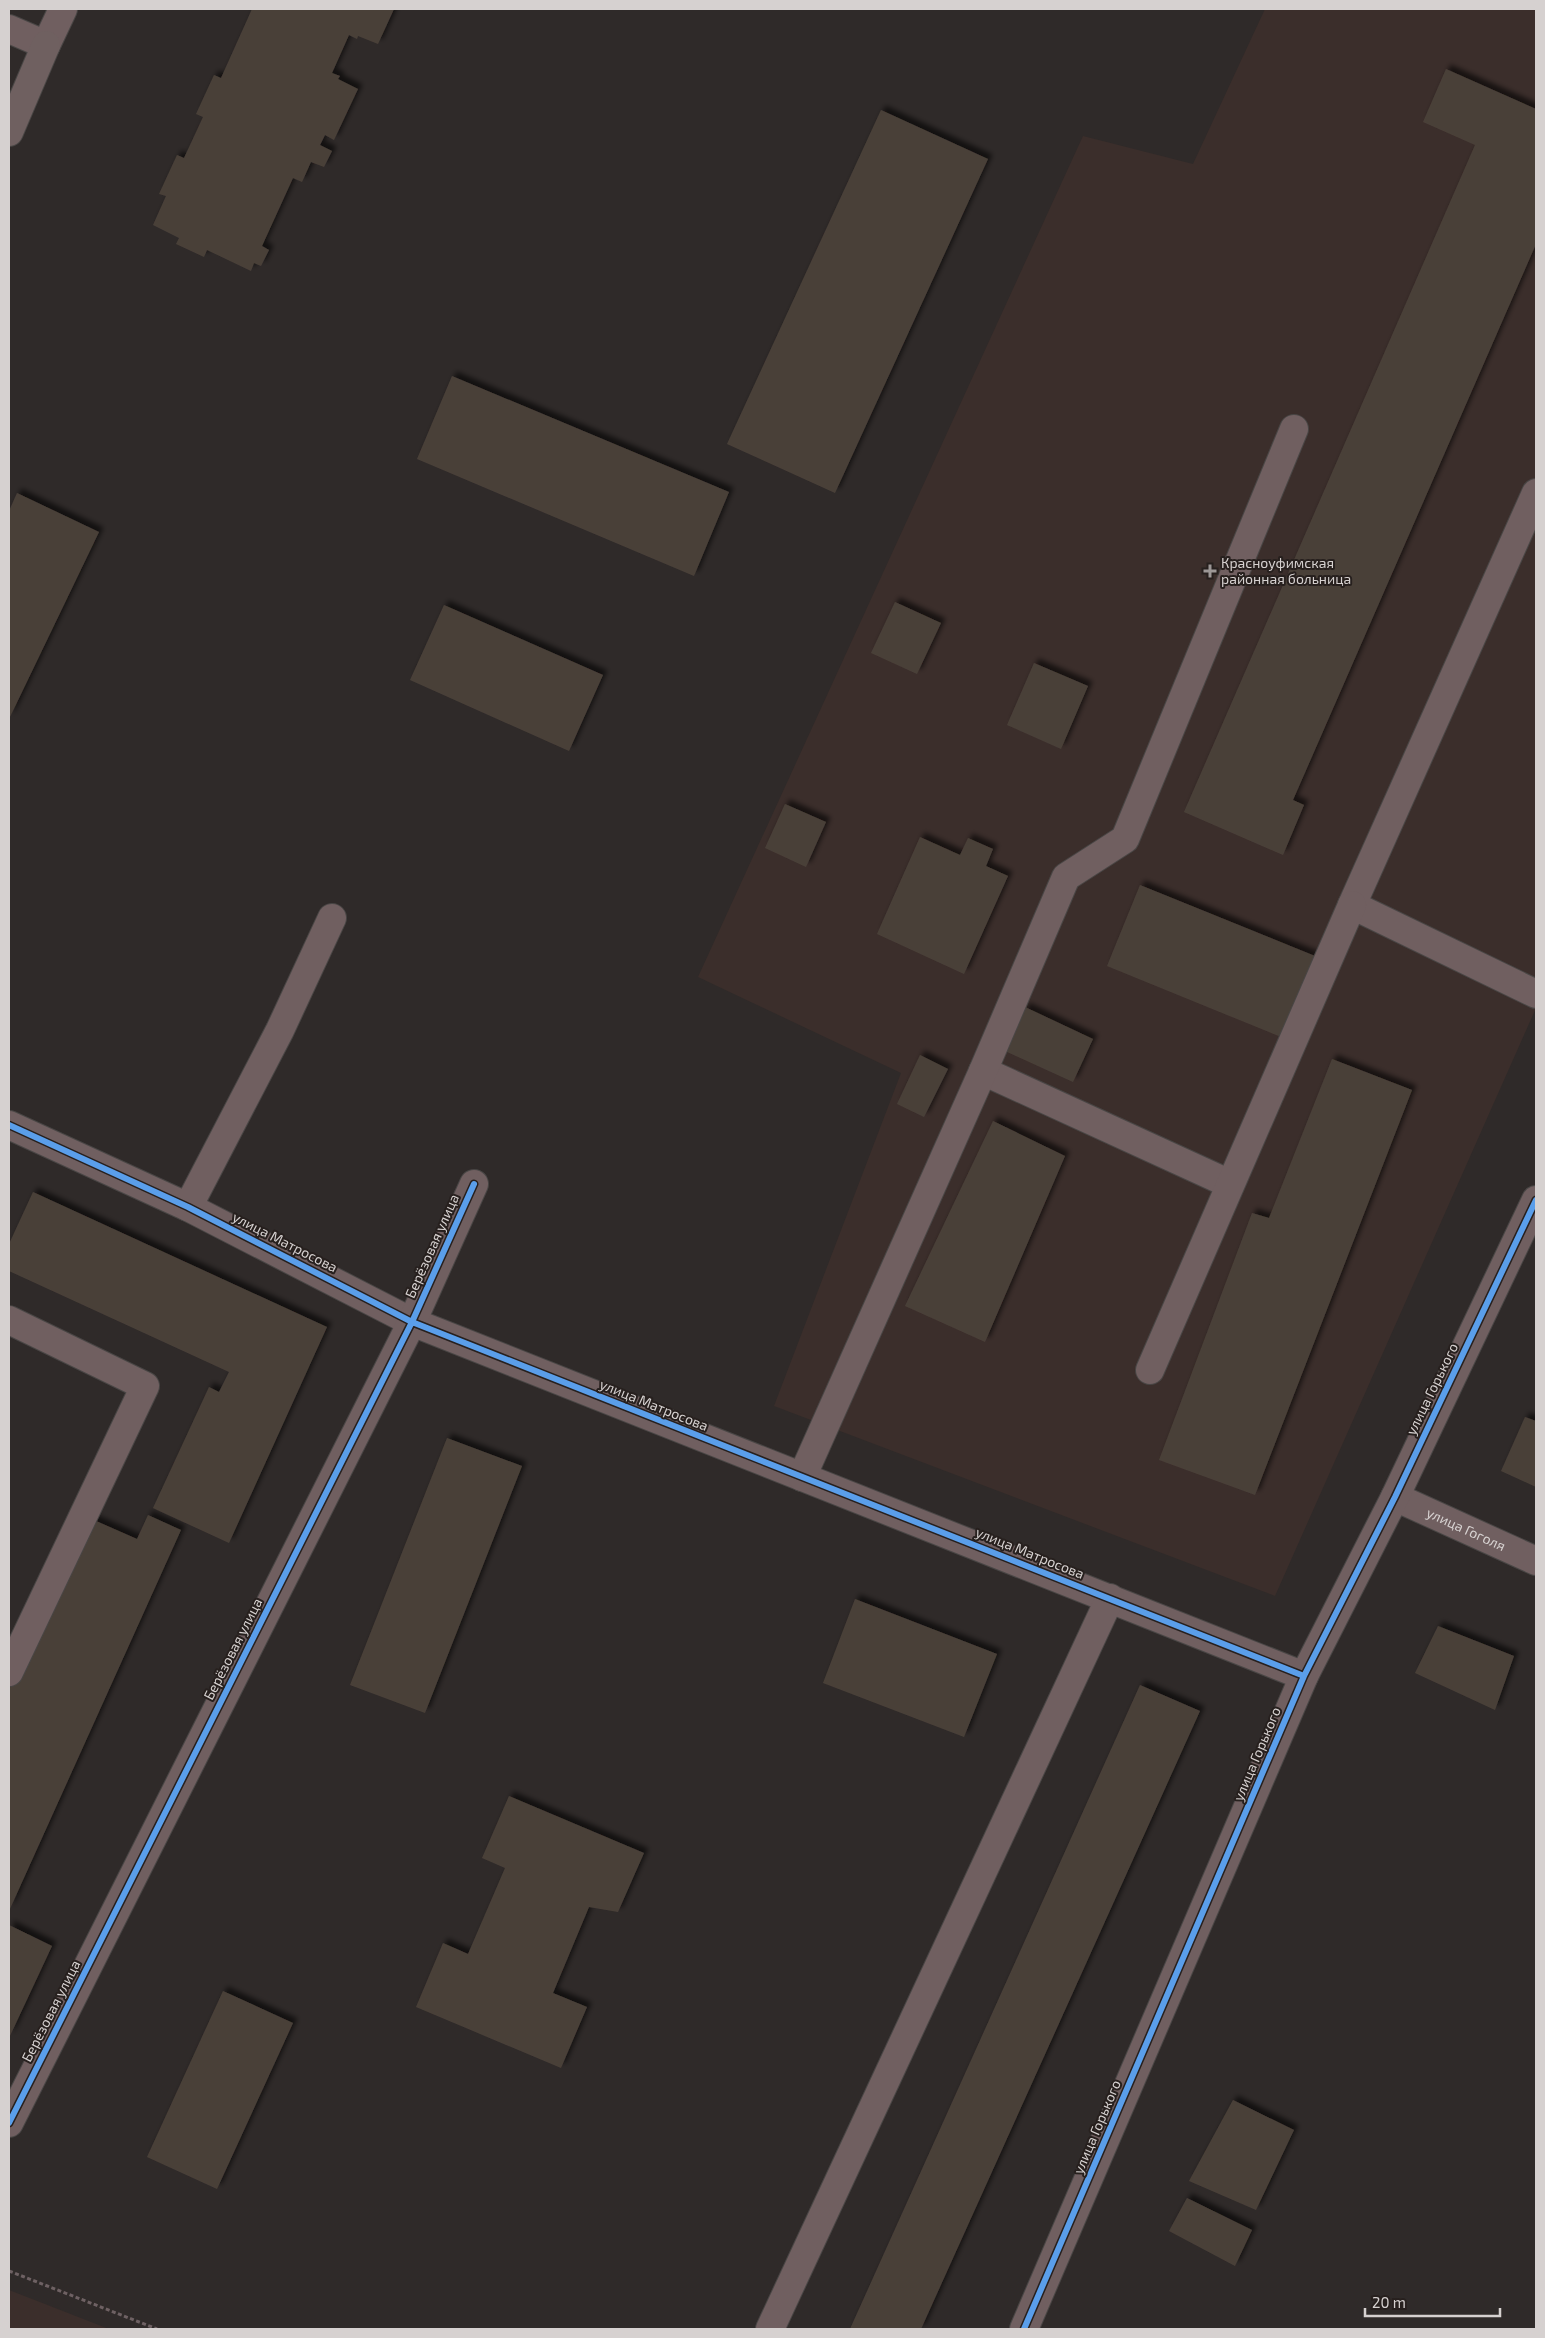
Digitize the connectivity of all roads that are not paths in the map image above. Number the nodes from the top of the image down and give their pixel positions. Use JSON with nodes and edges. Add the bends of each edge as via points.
{"nodes":[{"id":1,"x":63,"y":9,"type":"edge"},
{"id":2,"x":9,"y":29,"type":"edge"},
{"id":3,"x":46,"y":46,"type":"junction"},
{"id":4,"x":9,"y":132,"type":"edge"},
{"id":5,"x":1294,"y":429,"type":"dead end"},
{"id":6,"x":1536,"y":493,"type":"edge"},
{"id":7,"x":1352,"y":905,"type":"junction"},
{"id":8,"x":332,"y":918,"type":"dead end"},
{"id":9,"x":1536,"y":994,"type":"edge"},
{"id":10,"x":982,"y":1072,"type":"junction"},
{"id":11,"x":9,"y":1125,"type":"edge"},
{"id":12,"x":474,"y":1184,"type":"dead end"},
{"id":13,"x":1230,"y":1184,"type":"junction"},
{"id":14,"x":1536,"y":1200,"type":"edge"},
{"id":15,"x":188,"y":1206,"type":"junction"},
{"id":16,"x":9,"y":1320,"type":"edge"},
{"id":17,"x":412,"y":1322,"type":"junction"},
{"id":18,"x":1150,"y":1370,"type":"dead end"},
{"id":19,"x":802,"y":1477,"type":"junction"},
{"id":20,"x":1394,"y":1497,"type":"junction"},
{"id":21,"x":1536,"y":1561,"type":"edge"},
{"id":22,"x":1110,"y":1598,"type":"junction"},
{"id":23,"x":9,"y":1672,"type":"edge"},
{"id":24,"x":1304,"y":1676,"type":"junction"},
{"id":25,"x":9,"y":2123,"type":"edge"},
{"id":26,"x":770,"y":2329,"type":"edge"},
{"id":27,"x":1024,"y":2329,"type":"edge"}],
"edges":[{"from":1,"to":3,"type":"street"},
{"from":2,"to":3,"type":"street"},
{"from":3,"to":4,"type":"main road"},
{"from":5,"to":10,"type":"street","via":[[1125,839],[1066,877]]},
{"from":6,"to":7,"type":"street"},
{"from":7,"to":9,"type":"street"},
{"from":7,"to":13,"type":"street"},
{"from":8,"to":15,"type":"street","via":[[280,1030]]},
{"from":10,"to":13,"type":"street"},
{"from":10,"to":19,"type":"street"},
{"from":11,"to":15,"type":"street","name":"улица Матросова"},
{"from":12,"to":17,"type":"street","name":"Берёзовая улица"},
{"from":13,"to":18,"type":"street"},
{"from":14,"to":20,"type":"street","name":"улица Горького"},
{"from":15,"to":17,"type":"street","name":"улица Матросова"},
{"from":16,"to":23,"type":"street","via":[[145,1386]]},
{"from":17,"to":19,"type":"street","name":"улица Матросова"},
{"from":17,"to":25,"type":"street","name":"Берёзовая улица"},
{"from":19,"to":22,"type":"street","name":"улица Матросова"},
{"from":20,"to":21,"type":"street","name":"улица Гоголя"},
{"from":20,"to":24,"type":"street","name":"улица Горького"},
{"from":22,"to":24,"type":"street","name":"улица Матросова"},
{"from":22,"to":26,"type":"street"},
{"from":24,"to":27,"type":"street","name":"улица Горького"}]}
